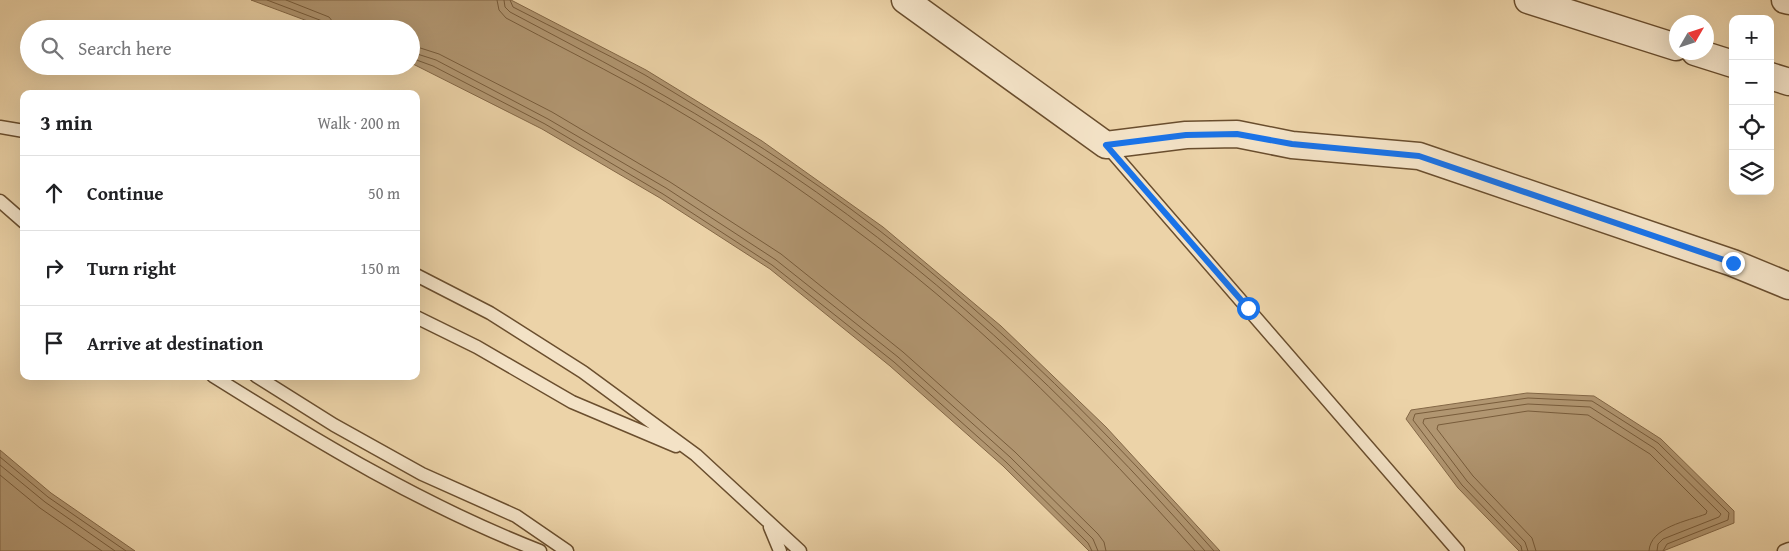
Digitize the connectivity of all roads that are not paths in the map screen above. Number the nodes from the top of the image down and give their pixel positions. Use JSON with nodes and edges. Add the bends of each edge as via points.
{"nodes":[{"id":1,"x":905,"y":0,"type":"edge"},
{"id":2,"x":1528,"y":0,"type":"edge"},
{"id":3,"x":1785,"y":0,"type":"edge"},
{"id":4,"x":1789,"y":1,"type":"edge"},
{"id":5,"x":1669,"y":45,"type":"edge"},
{"id":6,"x":1714,"y":58,"type":"edge"},
{"id":7,"x":1729,"y":63,"type":"edge"},
{"id":8,"x":1774,"y":77,"type":"edge"},
{"id":9,"x":1789,"y":82,"type":"edge"},
{"id":10,"x":0,"y":127,"type":"edge"},
{"id":11,"x":20,"y":130,"type":"edge"},
{"id":12,"x":1106,"y":145,"type":"junction"},
{"id":13,"x":0,"y":201,"type":"edge"},
{"id":14,"x":20,"y":218,"type":"edge"},
{"id":15,"x":420,"y":277,"type":"edge"},
{"id":16,"x":1789,"y":286,"type":"edge"},
{"id":17,"x":420,"y":319,"type":"edge"},
{"id":18,"x":219,"y":380,"type":"edge"},
{"id":19,"x":262,"y":380,"type":"edge"},
{"id":20,"x":696,"y":455,"type":"junction"},
{"id":21,"x":767,"y":520,"type":"junction"},
{"id":22,"x":1789,"y":549,"type":"edge"},
{"id":23,"x":540,"y":551,"type":"edge"},
{"id":24,"x":567,"y":551,"type":"edge"},
{"id":25,"x":780,"y":551,"type":"edge"},
{"id":26,"x":800,"y":551,"type":"edge"},
{"id":27,"x":1458,"y":551,"type":"edge"},
{"id":28,"x":1784,"y":551,"type":"edge"}],
"edges":[{"from":1,"to":12,"type":"street"},
{"from":2,"to":5,"type":"street"},
{"from":3,"to":4,"type":"street"},
{"from":6,"to":7,"type":"street"},
{"from":8,"to":9,"type":"street"},
{"from":10,"to":11,"type":"lane"},
{"from":12,"to":16,"type":"street","via":[[1186,135],[1237,134],[1292,144],[1419,156],[1733,263]]},
{"from":12,"to":27,"type":"lane"},
{"from":13,"to":14,"type":"lane"},
{"from":15,"to":20,"type":"lane","via":[[490,313],[574,367]]},
{"from":17,"to":20,"type":"lane","via":[[477,347],[572,402]]},
{"from":18,"to":23,"type":"lane","via":[[410,494]]},
{"from":19,"to":24,"type":"lane","via":[[422,474],[516,516]]},
{"from":20,"to":21,"type":"lane"},
{"from":21,"to":25,"type":"lane"},
{"from":21,"to":26,"type":"lane"},
{"from":22,"to":28,"type":"lane"}]}
